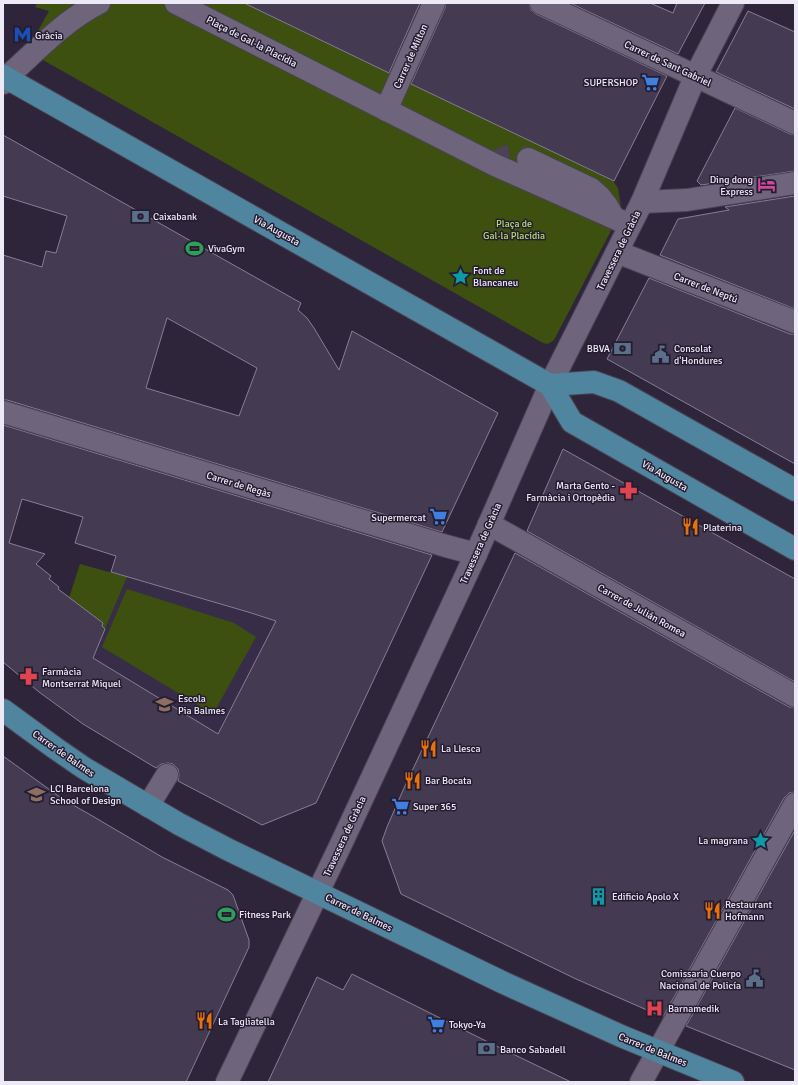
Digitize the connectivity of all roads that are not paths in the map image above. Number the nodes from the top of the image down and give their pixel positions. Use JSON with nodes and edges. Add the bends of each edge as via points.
{"nodes":[{"id":1,"x":69,"y":3,"type":"edge"},
{"id":2,"x":99,"y":3,"type":"edge"},
{"id":3,"x":176,"y":3,"type":"edge"},
{"id":4,"x":434,"y":3,"type":"edge"},
{"id":5,"x":541,"y":3,"type":"edge"},
{"id":6,"x":733,"y":3,"type":"edge"},
{"id":7,"x":53,"y":36,"type":"junction"},
{"id":8,"x":695,"y":77,"type":"junction"},
{"id":9,"x":4,"y":79,"type":"edge"},
{"id":10,"x":386,"y":110,"type":"junction"},
{"id":11,"x":795,"y":123,"type":"edge"},
{"id":12,"x":528,"y":160,"type":"tunnel mouth"},
{"id":13,"x":795,"y":184,"type":"edge"},
{"id":14,"x":642,"y":202,"type":"junction"},
{"id":15,"x":622,"y":221,"type":"junction"},
{"id":16,"x":617,"y":252,"type":"junction"},
{"id":17,"x":795,"y":322,"type":"edge"},
{"id":18,"x":550,"y":385,"type":"junction"},
{"id":19,"x":3,"y":412,"type":"edge"},
{"id":20,"x":795,"y":490,"type":"edge"},
{"id":21,"x":489,"y":524,"type":"junction"},
{"id":22,"x":795,"y":549,"type":"edge"},
{"id":23,"x":476,"y":554,"type":"junction"},
{"id":24,"x":795,"y":696,"type":"edge"},
{"id":25,"x":3,"y":710,"type":"edge"},
{"id":26,"x":167,"y":775,"type":"dead end"},
{"id":27,"x":795,"y":804,"type":"edge"},
{"id":28,"x":148,"y":806,"type":"junction"},
{"id":29,"x":318,"y":892,"type":"junction"},
{"id":30,"x":658,"y":1051,"type":"junction"},
{"id":31,"x":227,"y":1082,"type":"edge"},
{"id":32,"x":641,"y":1082,"type":"edge"},
{"id":33,"x":734,"y":1082,"type":"edge"}],
"edges":[{"from":1,"to":7,"type":"street","via":[[55,19]]},
{"from":2,"to":7,"type":"street","via":[[76,16]]},
{"from":3,"to":10,"type":"street","name":"Plaça de Gal·la Placídia"},
{"from":4,"to":10,"type":"street","name":"Carrer de Milton"},
{"from":5,"to":8,"type":"street","name":"Carrer de Sant Gabriel"},
{"from":6,"to":8,"type":"street","name":"Travessera de Gràcia"},
{"from":7,"to":9,"type":"street"},
{"from":8,"to":11,"type":"street","name":"Carrer de Sant Gabriel"},
{"from":8,"to":14,"type":"street","name":"Travessera de Gràcia"},
{"from":9,"to":18,"type":"main road","name":"Via Augusta"},
{"from":10,"to":15,"type":"street","name":"Plaça de Gal·la Placídia","via":[[495,165]]},
{"from":12,"to":15,"type":"street","via":[[591,189]]},
{"from":13,"to":14,"type":"street","via":[[687,200]]},
{"from":14,"to":15,"type":"street","name":"Travessera de Gràcia"},
{"from":15,"to":16,"type":"street","name":"Travessera de Gràcia"},
{"from":16,"to":17,"type":"street","name":"Carrer de Neptú"},
{"from":16,"to":18,"type":"street","name":"Travessera de Gràcia"},
{"from":18,"to":20,"type":"main road","via":[[594,382],[619,391]]},
{"from":18,"to":21,"type":"street","name":"Travessera de Gràcia"},
{"from":18,"to":22,"type":"main road","name":"Via Augusta","via":[[572,422]]},
{"from":19,"to":23,"type":"street","name":"Carrer de Regàs"},
{"from":21,"to":23,"type":"street","name":"Travessera de Gràcia"},
{"from":21,"to":24,"type":"street","name":"Carrer de Julián Romea"},
{"from":23,"to":29,"type":"street","name":"Travessera de Gràcia"},
{"from":25,"to":28,"type":"main road","name":"Carrer de Balmes","via":[[84,768]]},
{"from":26,"to":28,"type":"street"},
{"from":27,"to":30,"type":"street"},
{"from":28,"to":29,"type":"main road","name":"Carrer de Balmes","via":[[229,850]]},
{"from":29,"to":30,"type":"main road","name":"Carrer de Balmes","via":[[504,983]]},
{"from":29,"to":31,"type":"street","name":"Travessera de Gràcia"},
{"from":30,"to":32,"type":"street"},
{"from":30,"to":33,"type":"main road","name":"Carrer de Balmes"}]}
